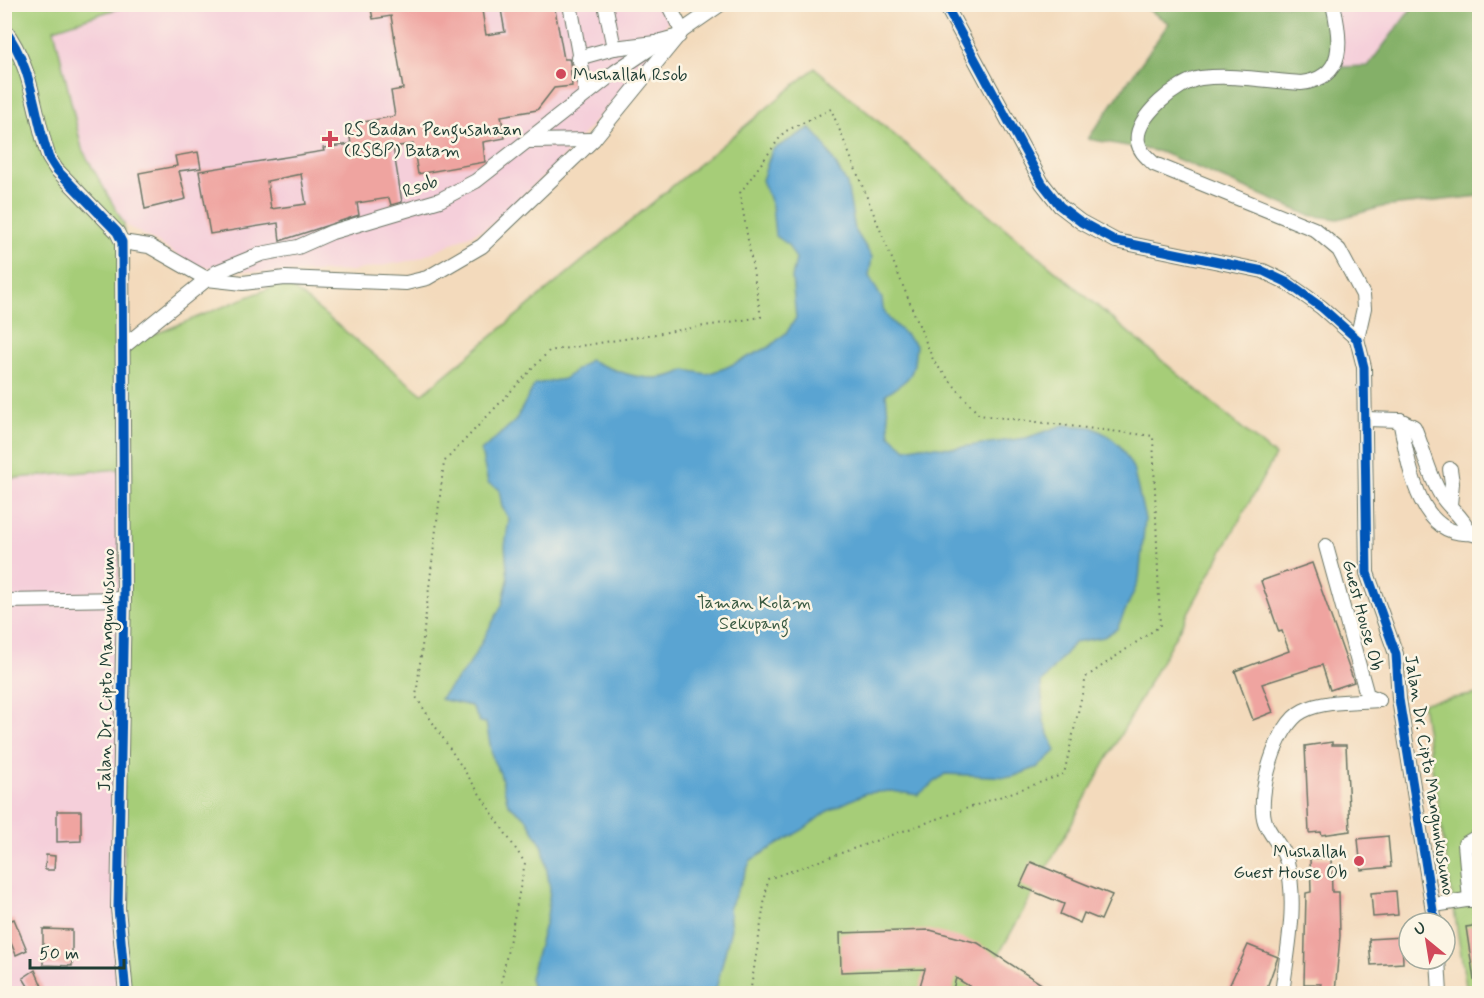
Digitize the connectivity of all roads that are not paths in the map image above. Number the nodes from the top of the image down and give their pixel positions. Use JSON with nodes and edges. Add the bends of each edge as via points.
{"nodes":[{"id":1,"x":570,"y":4,"type":"edge"},
{"id":2,"x":605,"y":4,"type":"edge"},
{"id":3,"x":668,"y":4,"type":"edge"},
{"id":4,"x":721,"y":4,"type":"edge"},
{"id":5,"x":945,"y":4,"type":"edge"},
{"id":6,"x":1333,"y":4,"type":"edge"},
{"id":7,"x":4,"y":29,"type":"edge"},
{"id":8,"x":681,"y":34,"type":"junction"},
{"id":9,"x":657,"y":43,"type":"junction"},
{"id":10,"x":614,"y":48,"type":"junction"},
{"id":11,"x":578,"y":58,"type":"junction"},
{"id":12,"x":586,"y":93,"type":"junction"},
{"id":13,"x":592,"y":140,"type":"junction"},
{"id":14,"x":528,"y":141,"type":"junction"},
{"id":15,"x":122,"y":242,"type":"junction"},
{"id":16,"x":207,"y":279,"type":"junction"},
{"id":17,"x":1357,"y":339,"type":"junction"},
{"id":18,"x":123,"y":347,"type":"junction"},
{"id":19,"x":1365,"y":419,"type":"junction"},
{"id":20,"x":1400,"y":420,"type":"junction"},
{"id":21,"x":1450,"y":469,"type":"dead end"},
{"id":22,"x":1450,"y":505,"type":"junction"},
{"id":23,"x":1475,"y":534,"type":"edge"},
{"id":24,"x":1326,"y":546,"type":"dead end"},
{"id":25,"x":124,"y":599,"type":"junction"},
{"id":26,"x":4,"y":601,"type":"edge"},
{"id":27,"x":1399,"y":699,"type":"junction"},
{"id":28,"x":1379,"y":700,"type":"junction"},
{"id":29,"x":1479,"y":835,"type":"edge"},
{"id":30,"x":1475,"y":899,"type":"edge"},
{"id":31,"x":1434,"y":905,"type":"junction"},
{"id":32,"x":1434,"y":911,"type":"edge"},
{"id":33,"x":1439,"y":971,"type":"edge"},
{"id":34,"x":126,"y":993,"type":"edge"},
{"id":35,"x":1282,"y":993,"type":"edge"},
{"id":36,"x":1440,"y":993,"type":"edge"}],
"edges":[{"from":1,"to":11,"type":"street"},
{"from":2,"to":10,"type":"street"},
{"from":3,"to":8,"type":"street"},
{"from":4,"to":8,"type":"street"},
{"from":5,"to":17,"type":"street","via":[[1041,183],[1060,206],[1116,242],[1263,271],[1321,307]]},
{"from":6,"to":17,"type":"street","via":[[1339,32],[1335,63],[1329,74],[1318,81],[1301,83],[1199,78],[1167,95],[1147,115],[1137,140],[1141,152],[1154,164],[1314,229],[1338,250],[1363,295]]},
{"from":7,"to":15,"type":"street","via":[[19,49],[49,158]]},
{"from":8,"to":9,"type":"street","name":"Rsob"},
{"from":8,"to":13,"type":"street"},
{"from":9,"to":10,"type":"street"},
{"from":9,"to":12,"type":"street","name":"Rsob"},
{"from":10,"to":11,"type":"street"},
{"from":11,"to":12,"type":"street"},
{"from":12,"to":14,"type":"street","name":"Rsob"},
{"from":13,"to":14,"type":"street"},
{"from":13,"to":16,"type":"street","via":[[482,246],[427,278],[406,283],[285,278],[243,283]]},
{"from":14,"to":16,"type":"street","name":"Rsob","via":[[476,181],[440,200],[332,232],[298,247],[261,255]]},
{"from":15,"to":16,"type":"street","via":[[149,246]]},
{"from":15,"to":18,"type":"street","name":"Jalan Dr. Cipto Mangunkusumo"},
{"from":16,"to":18,"type":"street"},
{"from":17,"to":19,"type":"street","name":"Jalan Dr. Cipto Mangunkusumo","via":[[1364,367]]},
{"from":18,"to":25,"type":"street","name":"Jalan Dr. Cipto Mangunkusumo"},
{"from":19,"to":20,"type":"street"},
{"from":19,"to":27,"type":"street","name":"Jalan Dr. Cipto Mangunkusumo","via":[[1367,573],[1396,654]]},
{"from":20,"to":22,"type":"street","via":[[1414,427],[1432,478]]},
{"from":20,"to":23,"type":"street","via":[[1413,479],[1425,508],[1441,525]]},
{"from":21,"to":22,"type":"street"},
{"from":22,"to":23,"type":"street"},
{"from":24,"to":28,"type":"street","name":"Guest House Ob","via":[[1367,695]]},
{"from":25,"to":26,"type":"street"},
{"from":25,"to":34,"type":"street","name":"Jalan Dr. Cipto Mangunkusumo","via":[[118,908]]},
{"from":27,"to":28,"type":"street"},
{"from":27,"to":31,"type":"street","name":"Jalan Dr. Cipto Mangunkusumo"},
{"from":28,"to":35,"type":"street","via":[[1317,706],[1300,712],[1287,727],[1264,778],[1265,823],[1287,860],[1293,900]]},
{"from":29,"to":30,"type":"street","via":[[1466,844]]},
{"from":30,"to":31,"type":"street"},
{"from":31,"to":32,"type":"street","name":"Jalan Dr. Cipto Mangunkusumo"},
{"from":33,"to":36,"type":"street"}]}
